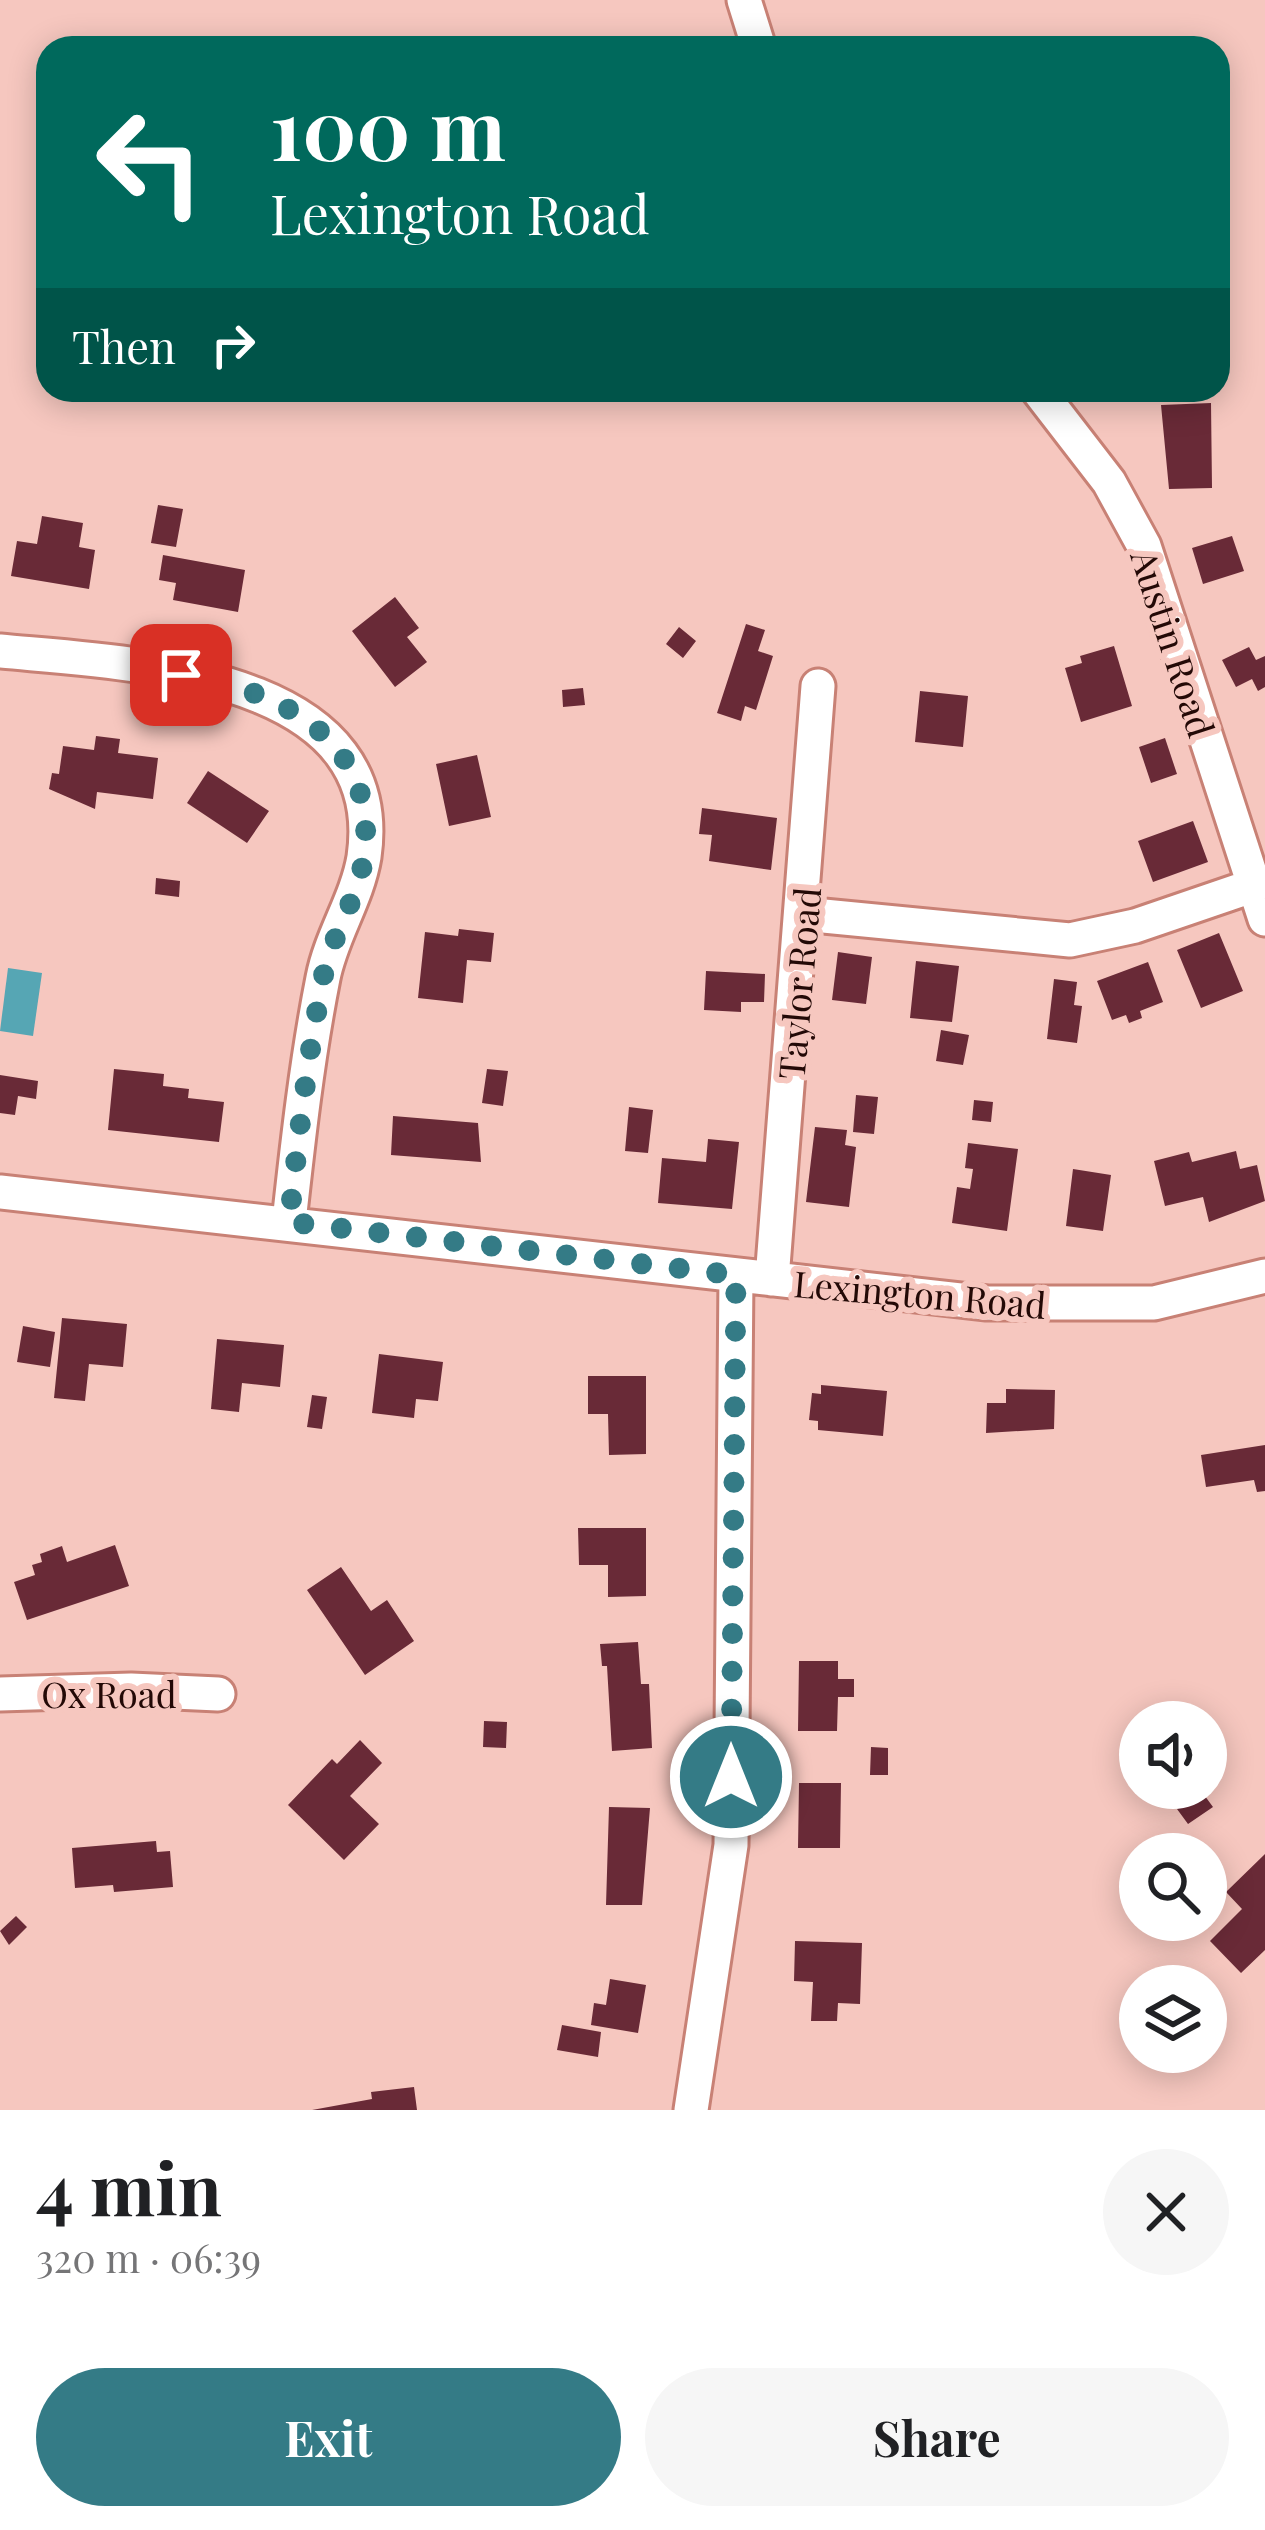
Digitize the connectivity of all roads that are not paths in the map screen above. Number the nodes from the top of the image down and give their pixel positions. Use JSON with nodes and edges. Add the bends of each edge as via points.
{"nodes":[{"id":1,"x":744,"y":0,"type":"edge"},
{"id":2,"x":755,"y":36,"type":"edge"},
{"id":3,"x":1047,"y":402,"type":"edge"},
{"id":4,"x":0,"y":651,"type":"edge"},
{"id":5,"x":818,"y":686,"type":"dead end"},
{"id":6,"x":1255,"y":886,"type":"junction"},
{"id":7,"x":803,"y":914,"type":"junction"},
{"id":8,"x":1265,"y":919,"type":"edge"},
{"id":9,"x":0,"y":1192,"type":"edge"},
{"id":10,"x":289,"y":1222,"type":"junction"},
{"id":11,"x":736,"y":1275,"type":"junction"},
{"id":12,"x":1265,"y":1276,"type":"edge"},
{"id":13,"x":772,"y":1279,"type":"junction"},
{"id":14,"x":0,"y":1694,"type":"edge"},
{"id":15,"x":218,"y":1694,"type":"dead end"},
{"id":16,"x":692,"y":2110,"type":"edge"}],
"edges":[{"from":1,"to":2,"type":"street"},
{"from":3,"to":6,"type":"street","name":"Austin Road","via":[[1132,518]]},
{"from":4,"to":10,"type":"street","via":[[224,681],[275,700],[340,748],[357,789],[364,859],[323,974]]},
{"from":5,"to":7,"type":"street","name":"Taylor Road"},
{"from":6,"to":7,"type":"street","via":[[1070,940]]},
{"from":6,"to":8,"type":"street","name":"Austin Road"},
{"from":7,"to":13,"type":"street","name":"Taylor Road"},
{"from":9,"to":10,"type":"street","name":"Lexington Road"},
{"from":10,"to":11,"type":"street","name":"Lexington Road"},
{"from":11,"to":13,"type":"street","name":"Lexington Road"},
{"from":11,"to":16,"type":"street","via":[[730,1845]]},
{"from":12,"to":13,"type":"street","name":"Lexington Road","via":[[1154,1303],[1098,1306],[987,1303]]},
{"from":14,"to":15,"type":"street","name":"Ox Road"}]}
